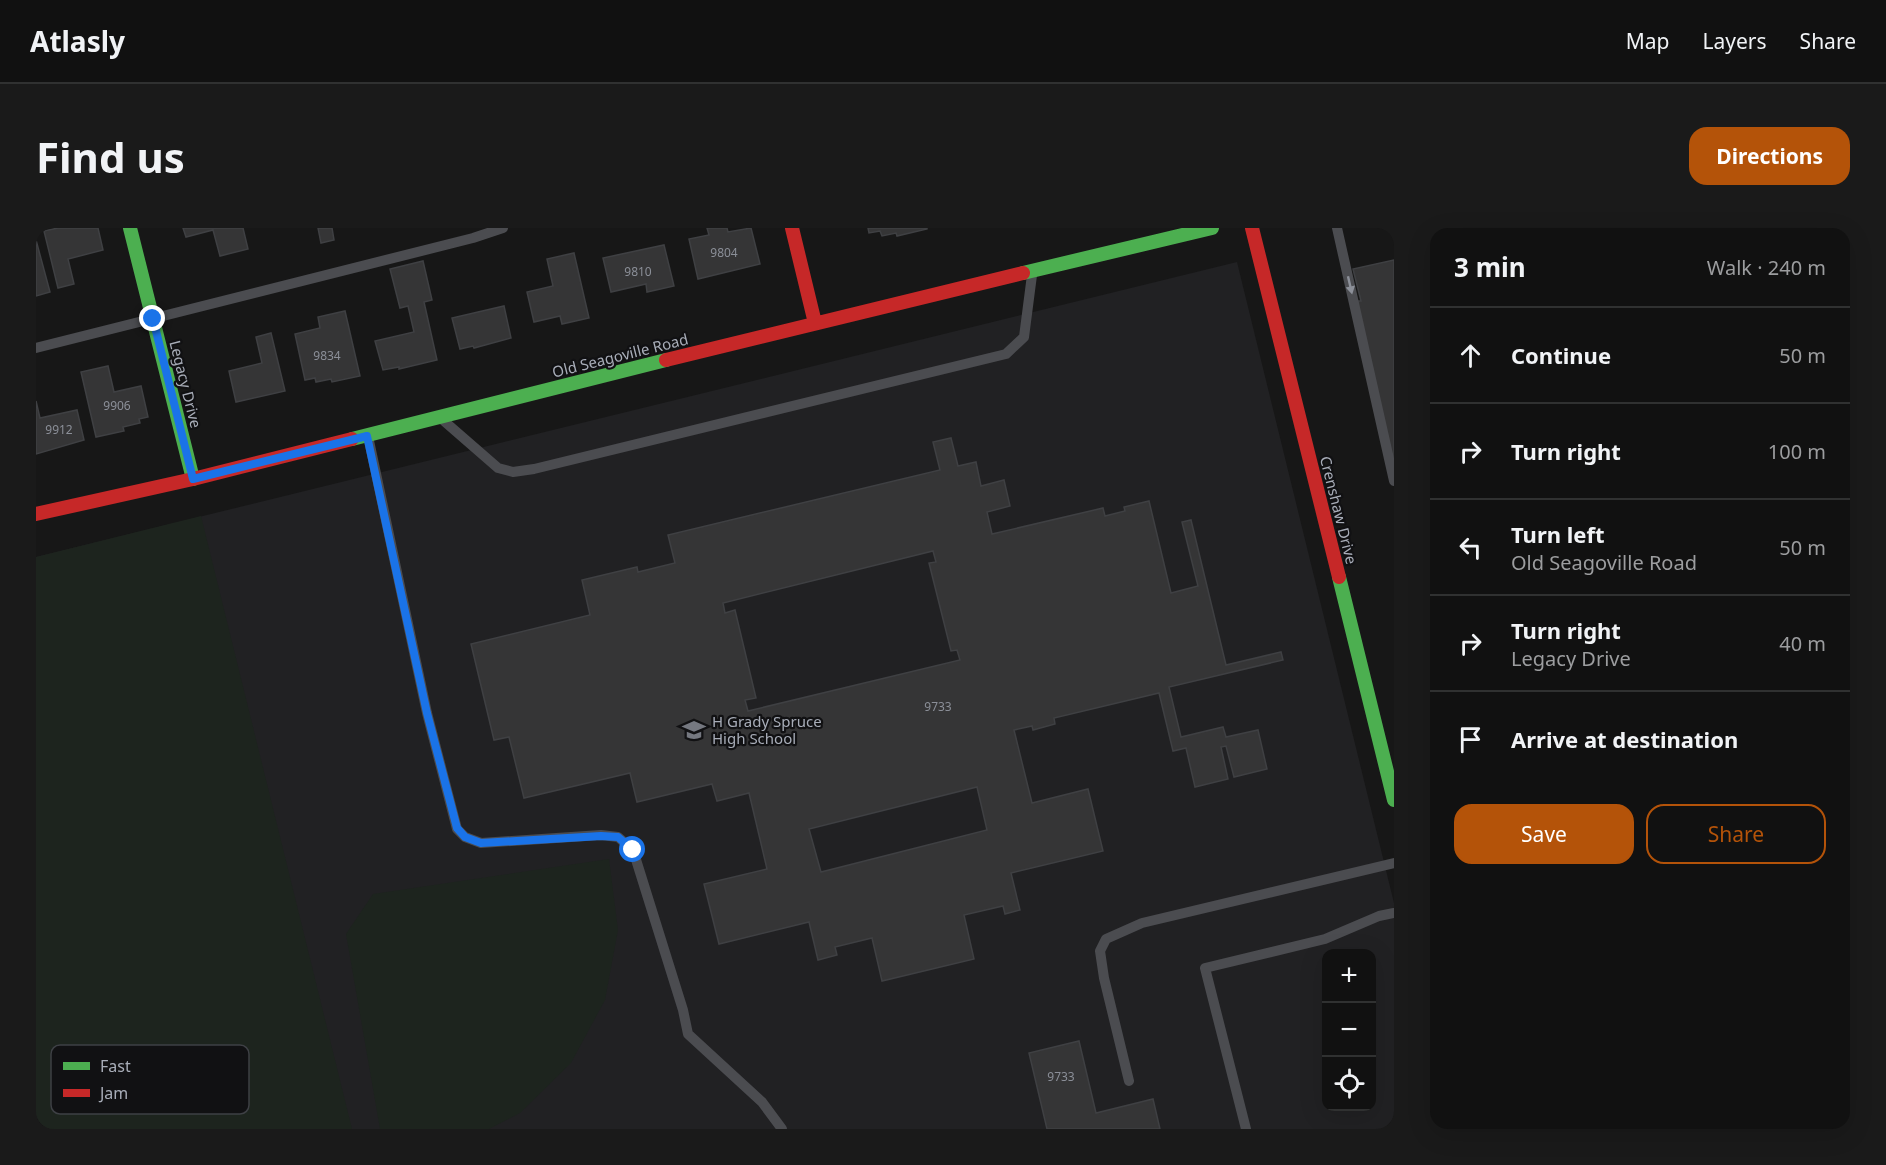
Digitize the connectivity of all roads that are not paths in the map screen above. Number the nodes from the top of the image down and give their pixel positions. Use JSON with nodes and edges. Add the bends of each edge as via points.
{"nodes":[{"id":1,"x":130,"y":228,"type":"edge"},
{"id":2,"x":503,"y":228,"type":"edge"},
{"id":3,"x":792,"y":228,"type":"edge"},
{"id":4,"x":1212,"y":228,"type":"edge"},
{"id":5,"x":1252,"y":228,"type":"edge"},
{"id":6,"x":1337,"y":228,"type":"edge"},
{"id":7,"x":1033,"y":271,"type":"junction"},
{"id":8,"x":153,"y":319,"type":"junction"},
{"id":9,"x":815,"y":323,"type":"junction"},
{"id":10,"x":36,"y":348,"type":"edge"},
{"id":11,"x":439,"y":417,"type":"junction"},
{"id":12,"x":367,"y":436,"type":"junction"},
{"id":13,"x":193,"y":479,"type":"junction"},
{"id":14,"x":1394,"y":481,"type":"edge"},
{"id":15,"x":36,"y":514,"type":"edge"},
{"id":16,"x":1394,"y":800,"type":"edge"},
{"id":17,"x":1394,"y":863,"type":"edge"},
{"id":18,"x":1394,"y":913,"type":"edge"},
{"id":19,"x":1129,"y":1081,"type":"dead end"},
{"id":20,"x":782,"y":1129,"type":"edge"},
{"id":21,"x":1246,"y":1129,"type":"edge"}],
"edges":[{"from":1,"to":8,"type":"street","name":"Legacy Drive"},
{"from":2,"to":8,"type":"lane"},
{"from":3,"to":9,"type":"street"},
{"from":4,"to":7,"type":"street","name":"Old Seagoville Road"},
{"from":5,"to":16,"type":"street","name":"Crenshaw Drive"},
{"from":6,"to":14,"type":"lane","one_way":true},
{"from":7,"to":9,"type":"street","name":"Old Seagoville Road"},
{"from":7,"to":11,"type":"lane","via":[[1023,337],[1006,354],[513,472],[498,468]]},
{"from":8,"to":10,"type":"lane"},
{"from":8,"to":13,"type":"street","name":"Legacy Drive"},
{"from":9,"to":11,"type":"street","name":"Old Seagoville Road"},
{"from":11,"to":12,"type":"street","name":"Old Seagoville Road"},
{"from":12,"to":13,"type":"street","name":"Old Seagoville Road"},
{"from":12,"to":20,"type":"lane","via":[[427,713],[457,828],[465,837],[481,843],[601,836],[618,837],[633,850],[688,1034],[762,1102]]},
{"from":13,"to":15,"type":"street","name":"Old Seagoville Road"},
{"from":17,"to":19,"type":"lane","via":[[1142,923],[1106,939],[1100,951],[1104,978]]},
{"from":18,"to":21,"type":"lane","via":[[1325,939],[1205,968]]}]}
